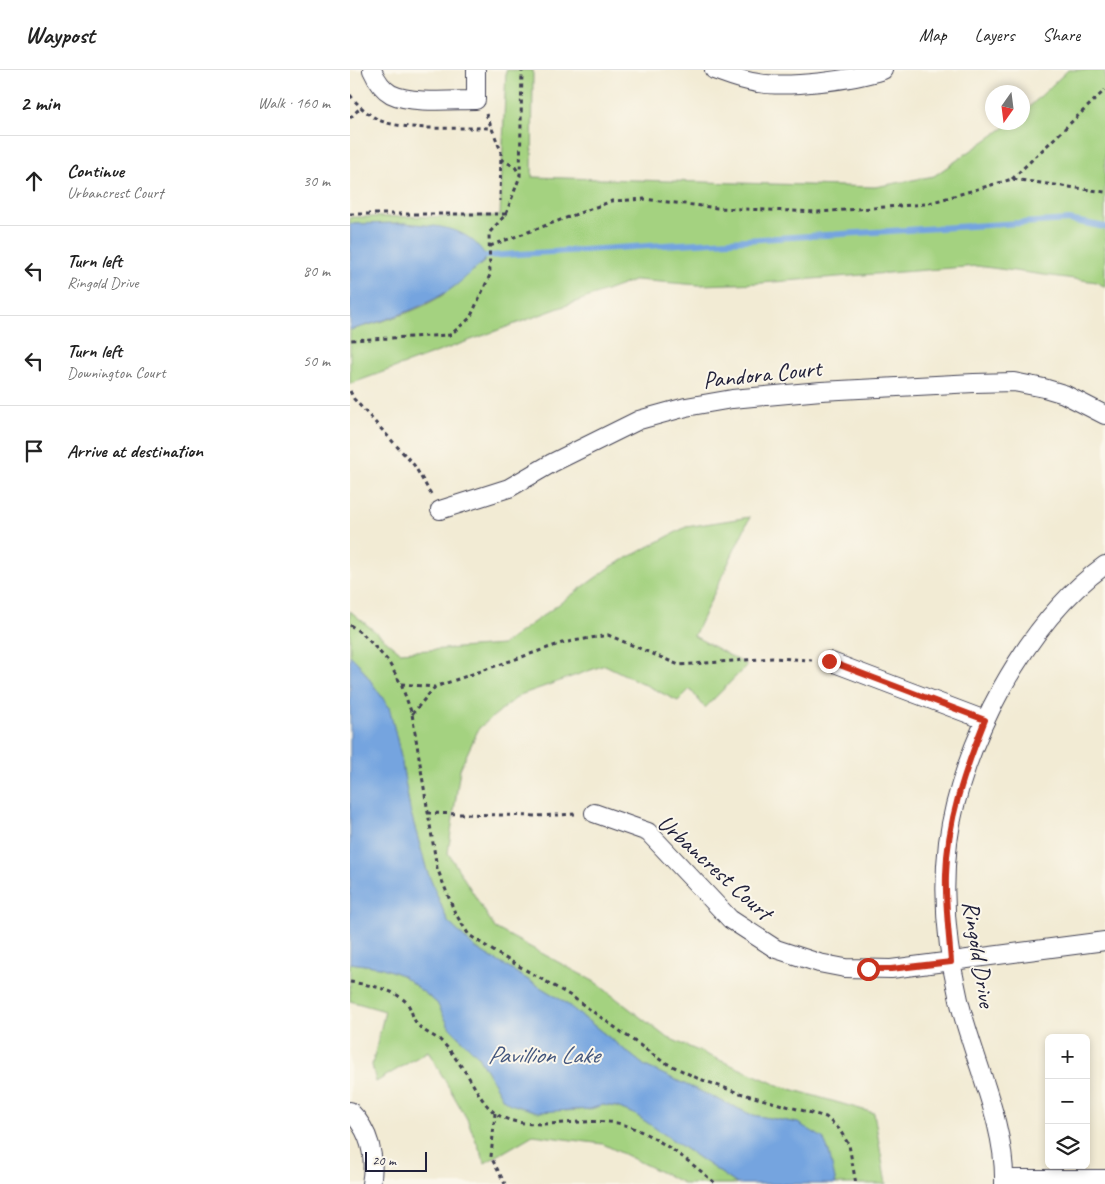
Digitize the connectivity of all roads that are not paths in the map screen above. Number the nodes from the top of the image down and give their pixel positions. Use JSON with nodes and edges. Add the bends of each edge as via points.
{"nodes":[{"id":1,"x":372,"y":70,"type":"edge"},
{"id":2,"x":476,"y":70,"type":"edge"},
{"id":3,"x":714,"y":70,"type":"edge"},
{"id":4,"x":883,"y":70,"type":"edge"},
{"id":5,"x":1105,"y":415,"type":"edge"},
{"id":6,"x":440,"y":510,"type":"road end"},
{"id":7,"x":1105,"y":565,"type":"edge"},
{"id":8,"x":829,"y":661,"type":"road end"},
{"id":9,"x":985,"y":720,"type":"junction"},
{"id":10,"x":594,"y":813,"type":"road end"},
{"id":11,"x":1105,"y":941,"type":"edge"},
{"id":12,"x":951,"y":962,"type":"junction"},
{"id":13,"x":350,"y":1111,"type":"edge"},
{"id":14,"x":1105,"y":1179,"type":"edge"},
{"id":15,"x":1004,"y":1182,"type":"edge"},
{"id":16,"x":371,"y":1184,"type":"edge"}],
"edges":[{"from":1,"to":2,"type":"street","via":[[377,81],[391,94],[412,99],[476,100]]},
{"from":3,"to":4,"type":"street","via":[[741,80],[778,84],[841,79]]},
{"from":5,"to":6,"type":"street","name":"Pandora Court","via":[[1064,394],[1014,382],[822,391],[732,399],[639,420],[509,488]]},
{"from":7,"to":9,"type":"street","name":"Ringold Drive","via":[[1052,615],[1002,688]]},
{"from":8,"to":9,"type":"street"},
{"from":9,"to":12,"type":"street","name":"Ringold Drive","via":[[958,800],[948,843],[946,899]]},
{"from":10,"to":12,"type":"street","name":"Urbancrest Court","via":[[648,832],[730,919],[776,949],[819,963],[868,969]]},
{"from":11,"to":12,"type":"street","name":"Urbancrest Court"},
{"from":12,"to":15,"type":"street","name":"Ringold Drive","via":[[959,1001],[996,1125]]},
{"from":13,"to":16,"type":"street","via":[[365,1130],[372,1149]]},
{"from":14,"to":15,"type":"street"}]}
